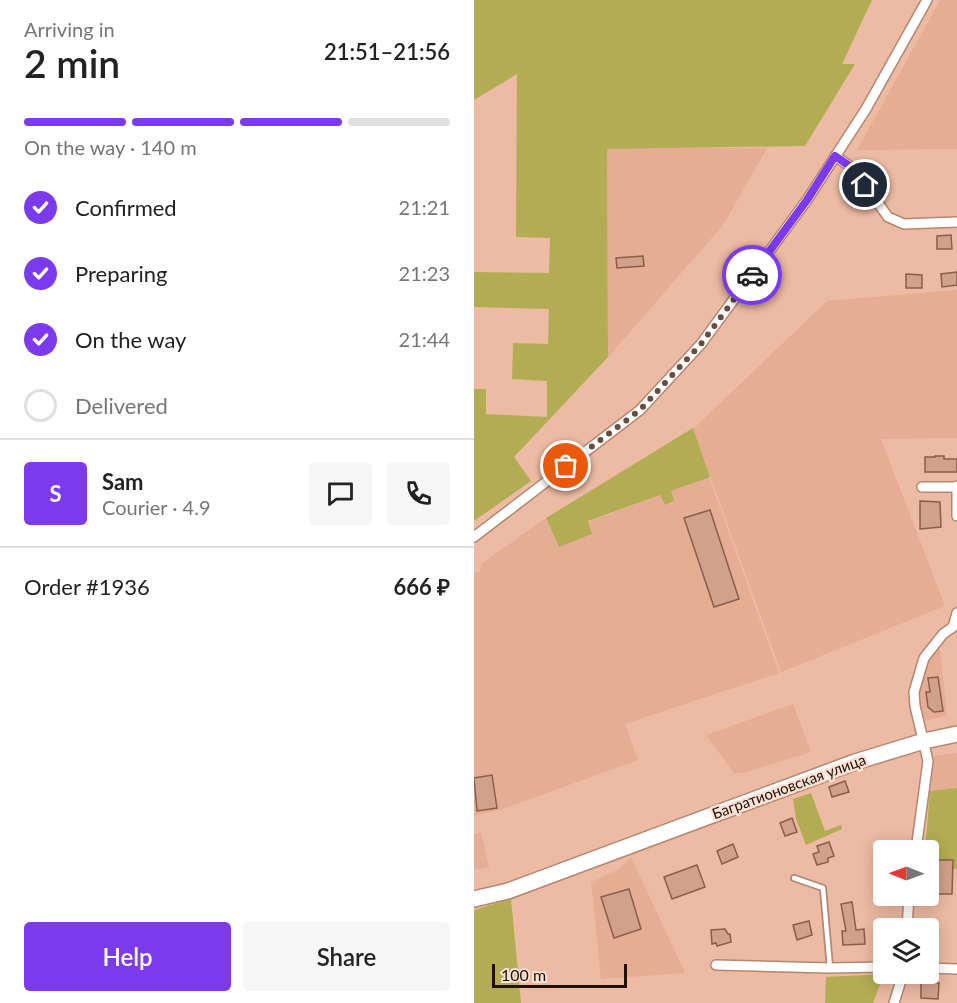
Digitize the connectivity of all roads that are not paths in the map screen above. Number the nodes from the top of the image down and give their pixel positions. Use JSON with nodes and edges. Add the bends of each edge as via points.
{"nodes":[{"id":1,"x":927,"y":0,"type":"edge"},
{"id":2,"x":835,"y":156,"type":"junction"},
{"id":3,"x":957,"y":222,"type":"edge"},
{"id":4,"x":957,"y":486,"type":"edge"},
{"id":5,"x":922,"y":487,"type":"dead end"},
{"id":6,"x":957,"y":516,"type":"edge"},
{"id":7,"x":474,"y":537,"type":"edge"},
{"id":8,"x":957,"y":613,"type":"edge"},
{"id":9,"x":957,"y":734,"type":"edge"},
{"id":10,"x":924,"y":741,"type":"junction"},
{"id":11,"x":917,"y":840,"type":"edge"},
{"id":12,"x":794,"y":878,"type":"dead end"},
{"id":13,"x":474,"y":899,"type":"edge"},
{"id":14,"x":716,"y":964,"type":"dead end"},
{"id":15,"x":873,"y":967,"type":"edge"},
{"id":16,"x":830,"y":968,"type":"junction"},
{"id":17,"x":939,"y":968,"type":"edge"},
{"id":18,"x":957,"y":969,"type":"edge"},
{"id":19,"x":900,"y":984,"type":"edge"},
{"id":20,"x":894,"y":1003,"type":"edge"}],
"edges":[{"from":1,"to":2,"type":"street"},
{"from":2,"to":3,"type":"street","via":[[854,169],[888,217],[904,224]]},
{"from":2,"to":7,"type":"street","via":[[701,344],[640,410]]},
{"from":4,"to":5,"type":"street"},
{"from":4,"to":6,"type":"street"},
{"from":8,"to":10,"type":"street","via":[[953,627],[924,658],[917,680],[915,706]]},
{"from":9,"to":10,"type":"main road","name":"Багратионовская улица"},
{"from":10,"to":11,"type":"street","via":[[928,761]]},
{"from":10,"to":13,"type":"main road","name":"Багратионовская улица","via":[[855,762],[508,891]]},
{"from":12,"to":16,"type":"lane","via":[[823,888]]},
{"from":14,"to":16,"type":"street"},
{"from":15,"to":16,"type":"street"},
{"from":17,"to":18,"type":"street"},
{"from":19,"to":20,"type":"street"}]}
